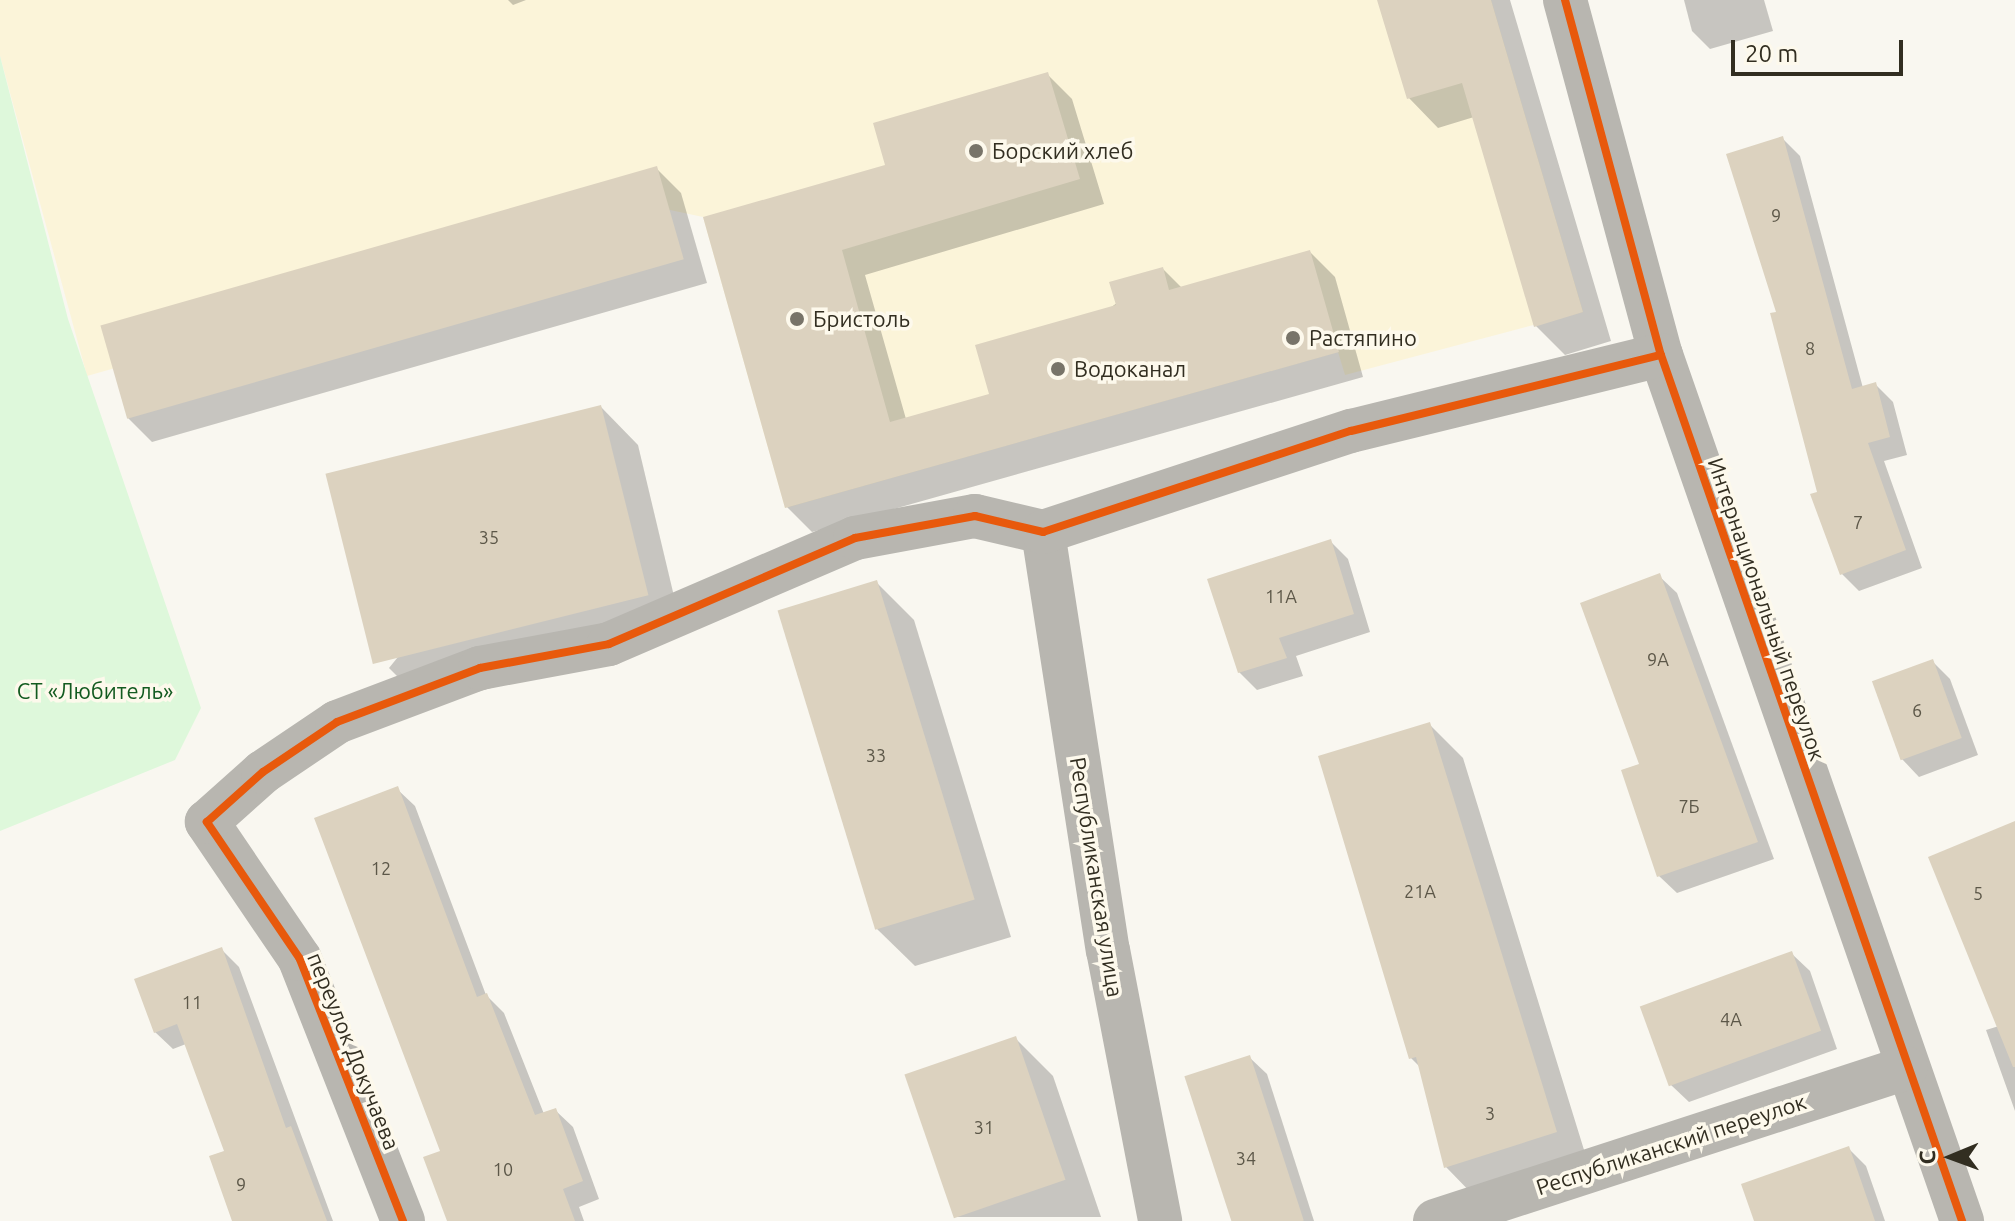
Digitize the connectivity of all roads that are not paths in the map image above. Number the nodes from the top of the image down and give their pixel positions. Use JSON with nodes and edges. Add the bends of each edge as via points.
{"nodes":[{"id":1,"x":1565,"y":0,"type":"edge"},
{"id":2,"x":1661,"y":355,"type":"junction"},
{"id":3,"x":1043,"y":532,"type":"junction"},
{"id":4,"x":1906,"y":1068,"type":"junction"},
{"id":5,"x":403,"y":1221,"type":"edge"},
{"id":6,"x":1160,"y":1221,"type":"edge"},
{"id":7,"x":1435,"y":1221,"type":"edge"},
{"id":8,"x":1962,"y":1221,"type":"edge"}],
"edges":[{"from":1,"to":2,"type":"street","name":"Интернациональный переулок"},
{"from":2,"to":3,"type":"street","via":[[1351,431]]},
{"from":2,"to":4,"type":"street","name":"Интернациональный переулок"},
{"from":3,"to":5,"type":"street","name":"переулок Докучаева","via":[[975,516],[855,538],[609,644],[480,668],[337,722],[263,772],[207,822],[300,959]]},
{"from":3,"to":6,"type":"street","name":"Республиканская улица","via":[[1108,950]]},
{"from":4,"to":7,"type":"street","name":"Республиканский переулок"},
{"from":4,"to":8,"type":"street","name":"Интернациональный переулок"}]}
